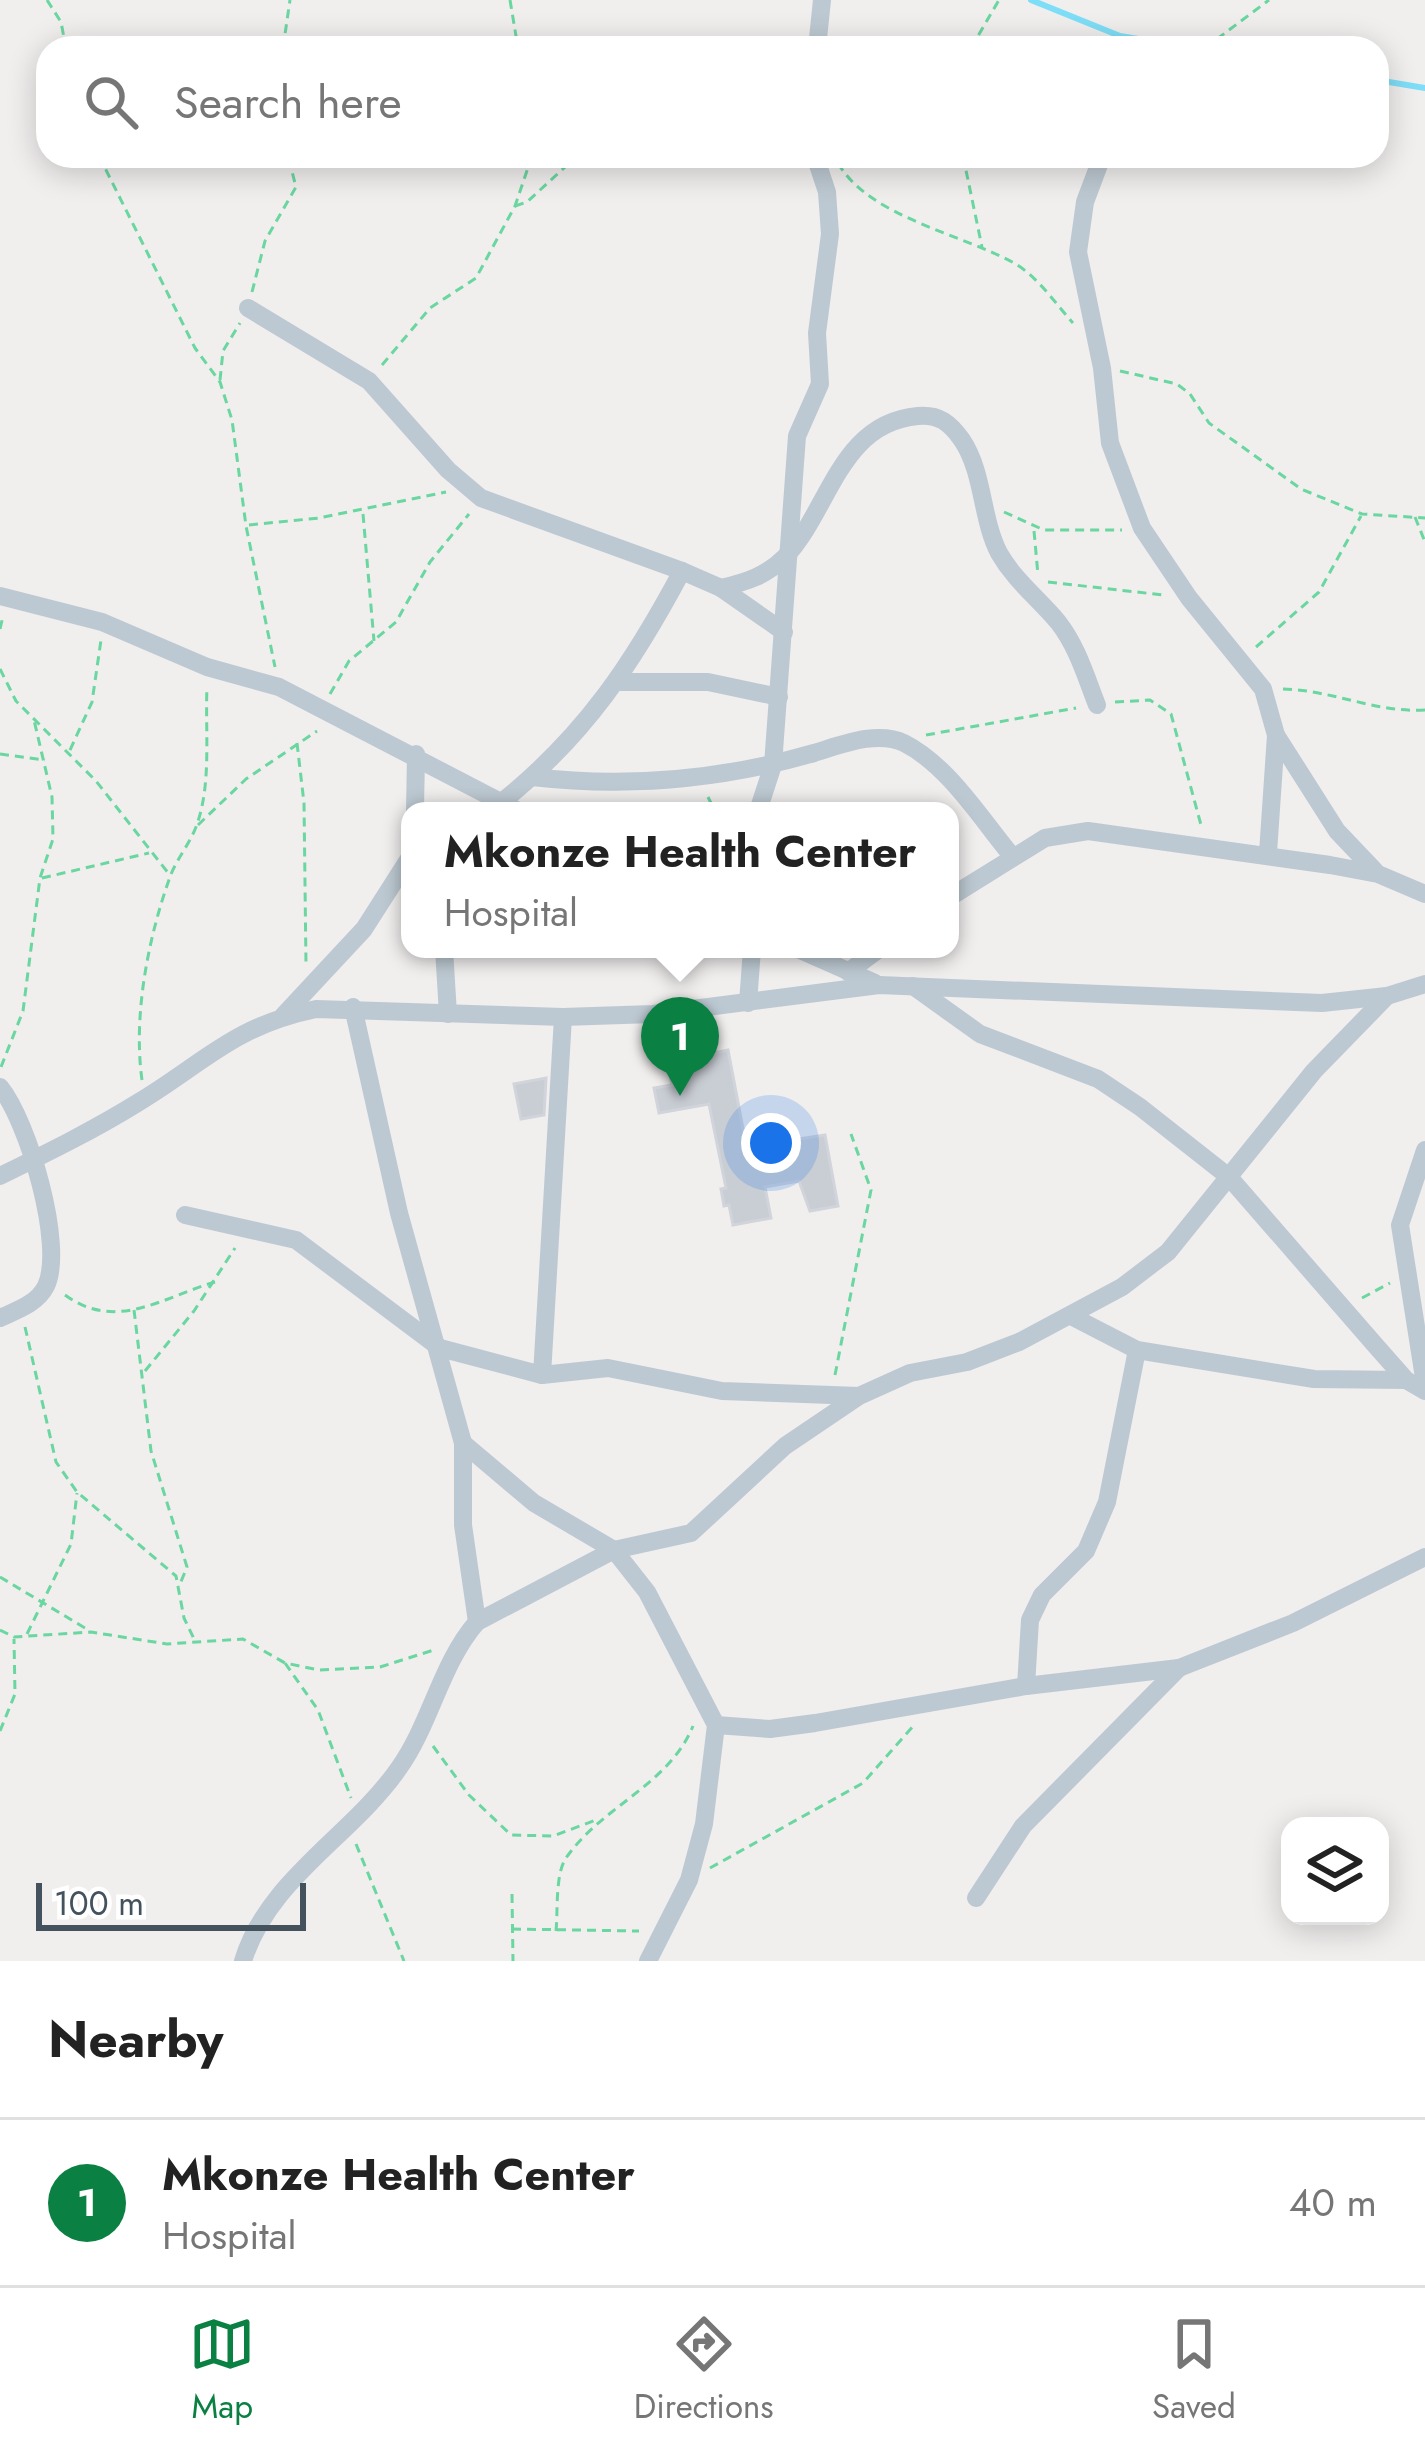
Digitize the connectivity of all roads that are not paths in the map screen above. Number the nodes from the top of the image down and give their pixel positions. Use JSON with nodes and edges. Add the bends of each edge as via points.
{"nodes":[{"id":1,"x":822,"y":0,"type":"edge"},
{"id":2,"x":818,"y":36,"type":"edge"},
{"id":3,"x":819,"y":168,"type":"edge"},
{"id":4,"x":1098,"y":168,"type":"edge"},
{"id":5,"x":248,"y":308,"type":"road end"},
{"id":6,"x":790,"y":552,"type":"junction"},
{"id":7,"x":682,"y":571,"type":"junction"},
{"id":8,"x":721,"y":588,"type":"junction"},
{"id":9,"x":0,"y":596,"type":"edge"},
{"id":10,"x":784,"y":632,"type":"junction"},
{"id":11,"x":616,"y":682,"type":"junction"},
{"id":12,"x":779,"y":697,"type":"junction"},
{"id":13,"x":1097,"y":705,"type":"road end"},
{"id":14,"x":1276,"y":735,"type":"junction"},
{"id":15,"x":416,"y":754,"type":"junction"},
{"id":16,"x":773,"y":765,"type":"junction"},
{"id":17,"x":532,"y":777,"type":"junction"},
{"id":18,"x":416,"y":802,"type":"edge"},
{"id":19,"x":504,"y":802,"type":"edge"},
{"id":20,"x":514,"y":802,"type":"edge"},
{"id":21,"x":761,"y":802,"type":"edge"},
{"id":22,"x":1268,"y":853,"type":"junction"},
{"id":23,"x":1012,"y":856,"type":"junction"},
{"id":24,"x":401,"y":870,"type":"edge"},
{"id":25,"x":1378,"y":874,"type":"junction"},
{"id":26,"x":959,"y":891,"type":"edge"},
{"id":27,"x":1425,"y":894,"type":"edge"},
{"id":28,"x":445,"y":958,"type":"edge"},
{"id":29,"x":751,"y":958,"type":"edge"},
{"id":30,"x":818,"y":958,"type":"edge"},
{"id":31,"x":867,"y":958,"type":"edge"},
{"id":32,"x":848,"y":972,"type":"junction"},
{"id":33,"x":1425,"y":984,"type":"edge"},
{"id":34,"x":879,"y":985,"type":"junction"},
{"id":35,"x":913,"y":986,"type":"junction"},
{"id":36,"x":1387,"y":996,"type":"junction"},
{"id":37,"x":748,"y":1003,"type":"junction"},
{"id":38,"x":353,"y":1006,"type":"junction"},
{"id":39,"x":448,"y":1014,"type":"junction"},
{"id":40,"x":283,"y":1016,"type":"junction"},
{"id":41,"x":563,"y":1017,"type":"junction"},
{"id":42,"x":0,"y":1087,"type":"edge"},
{"id":43,"x":1425,"y":1150,"type":"edge"},
{"id":44,"x":38,"y":1158,"type":"junction"},
{"id":45,"x":0,"y":1176,"type":"edge"},
{"id":46,"x":1229,"y":1177,"type":"junction"},
{"id":47,"x":185,"y":1215,"type":"dead end"},
{"id":48,"x":0,"y":1318,"type":"edge"},
{"id":49,"x":1073,"y":1318,"type":"junction"},
{"id":50,"x":440,"y":1348,"type":"junction"},
{"id":51,"x":1136,"y":1350,"type":"junction"},
{"id":52,"x":542,"y":1376,"type":"junction"},
{"id":53,"x":1419,"y":1385,"type":"edge"},
{"id":54,"x":859,"y":1396,"type":"junction"},
{"id":55,"x":463,"y":1443,"type":"junction"},
{"id":56,"x":614,"y":1550,"type":"junction"},
{"id":57,"x":1425,"y":1557,"type":"edge"},
{"id":58,"x":477,"y":1622,"type":"junction"},
{"id":59,"x":1179,"y":1668,"type":"junction"},
{"id":60,"x":1026,"y":1686,"type":"junction"},
{"id":61,"x":716,"y":1726,"type":"junction"},
{"id":62,"x":976,"y":1898,"type":"dead end"},
{"id":63,"x":243,"y":1961,"type":"edge"},
{"id":64,"x":648,"y":1961,"type":"edge"}],
"edges":[{"from":1,"to":2,"type":"street"},
{"from":3,"to":6,"type":"street","via":[[830,235],[817,333],[820,384],[797,436]]},
{"from":4,"to":14,"type":"street","via":[[1078,252],[1117,472],[1142,528],[1189,598],[1263,689]]},
{"from":5,"to":7,"type":"street","via":[[369,381],[473,493]]},
{"from":6,"to":8,"type":"street","via":[[769,572]]},
{"from":6,"to":10,"type":"street"},
{"from":6,"to":13,"type":"street","via":[[852,451],[878,429],[907,417],[947,422],[965,444],[997,548],[1069,638]]},
{"from":7,"to":8,"type":"street"},
{"from":7,"to":11,"type":"street"},
{"from":8,"to":10,"type":"street"},
{"from":9,"to":15,"type":"street","via":[[102,622],[207,667],[279,687]]},
{"from":10,"to":12,"type":"street"},
{"from":11,"to":12,"type":"street","via":[[708,682]]},
{"from":11,"to":17,"type":"street","via":[[566,749]]},
{"from":12,"to":16,"type":"street"},
{"from":14,"to":22,"type":"street"},
{"from":14,"to":25,"type":"street","via":[[1337,831]]},
{"from":15,"to":18,"type":"street"},
{"from":15,"to":19,"type":"street"},
{"from":16,"to":17,"type":"street","via":[[646,784]]},
{"from":16,"to":21,"type":"street"},
{"from":16,"to":23,"type":"street","via":[[875,738],[901,741],[960,792]]},
{"from":17,"to":20,"type":"street"},
{"from":22,"to":23,"type":"street","via":[[1063,831]]},
{"from":22,"to":25,"type":"street"},
{"from":23,"to":26,"type":"street"},
{"from":24,"to":40,"type":"street","via":[[364,929]]},
{"from":25,"to":27,"type":"street"},
{"from":28,"to":39,"type":"street"},
{"from":29,"to":37,"type":"street"},
{"from":30,"to":32,"type":"street"},
{"from":31,"to":32,"type":"street"},
{"from":32,"to":34,"type":"street"},
{"from":33,"to":36,"type":"street"},
{"from":34,"to":35,"type":"street"},
{"from":34,"to":37,"type":"street"},
{"from":35,"to":36,"type":"street","via":[[1217,1003]]},
{"from":35,"to":46,"type":"street","via":[[980,1034],[1098,1079]]},
{"from":36,"to":46,"type":"street"},
{"from":37,"to":41,"type":"street"},
{"from":38,"to":39,"type":"street"},
{"from":38,"to":40,"type":"street"},
{"from":38,"to":50,"type":"street"},
{"from":39,"to":41,"type":"street"},
{"from":40,"to":44,"type":"street","via":[[223,1042],[145,1099]]},
{"from":41,"to":52,"type":"street"},
{"from":42,"to":44,"type":"street"},
{"from":43,"to":53,"type":"street","via":[[1400,1225]]},
{"from":44,"to":45,"type":"street"},
{"from":44,"to":48,"type":"street","via":[[48,1283]]},
{"from":46,"to":49,"type":"street","via":[[1168,1252]]},
{"from":46,"to":53,"type":"street"},
{"from":47,"to":50,"type":"street","via":[[311,1248]]},
{"from":49,"to":51,"type":"street"},
{"from":49,"to":54,"type":"street"},
{"from":50,"to":52,"type":"street"},
{"from":50,"to":55,"type":"street"},
{"from":51,"to":53,"type":"street","via":[[1314,1379]]},
{"from":51,"to":60,"type":"street","via":[[1107,1502],[1086,1551],[1042,1595],[1030,1620]]},
{"from":52,"to":54,"type":"street","via":[[608,1369],[722,1391]]},
{"from":54,"to":56,"type":"street","via":[[785,1446],[691,1532]]},
{"from":55,"to":56,"type":"street","via":[[534,1503]]},
{"from":55,"to":58,"type":"street","via":[[463,1525]]},
{"from":56,"to":58,"type":"street"},
{"from":56,"to":61,"type":"street","via":[[647,1592]]},
{"from":57,"to":59,"type":"street","via":[[1293,1624]]},
{"from":58,"to":63,"type":"street","via":[[399,1768],[265,1911]]},
{"from":59,"to":60,"type":"street"},
{"from":59,"to":62,"type":"street","via":[[1050,1796]]},
{"from":60,"to":61,"type":"street","via":[[770,1729]]},
{"from":61,"to":64,"type":"street","via":[[689,1880]]}]}
